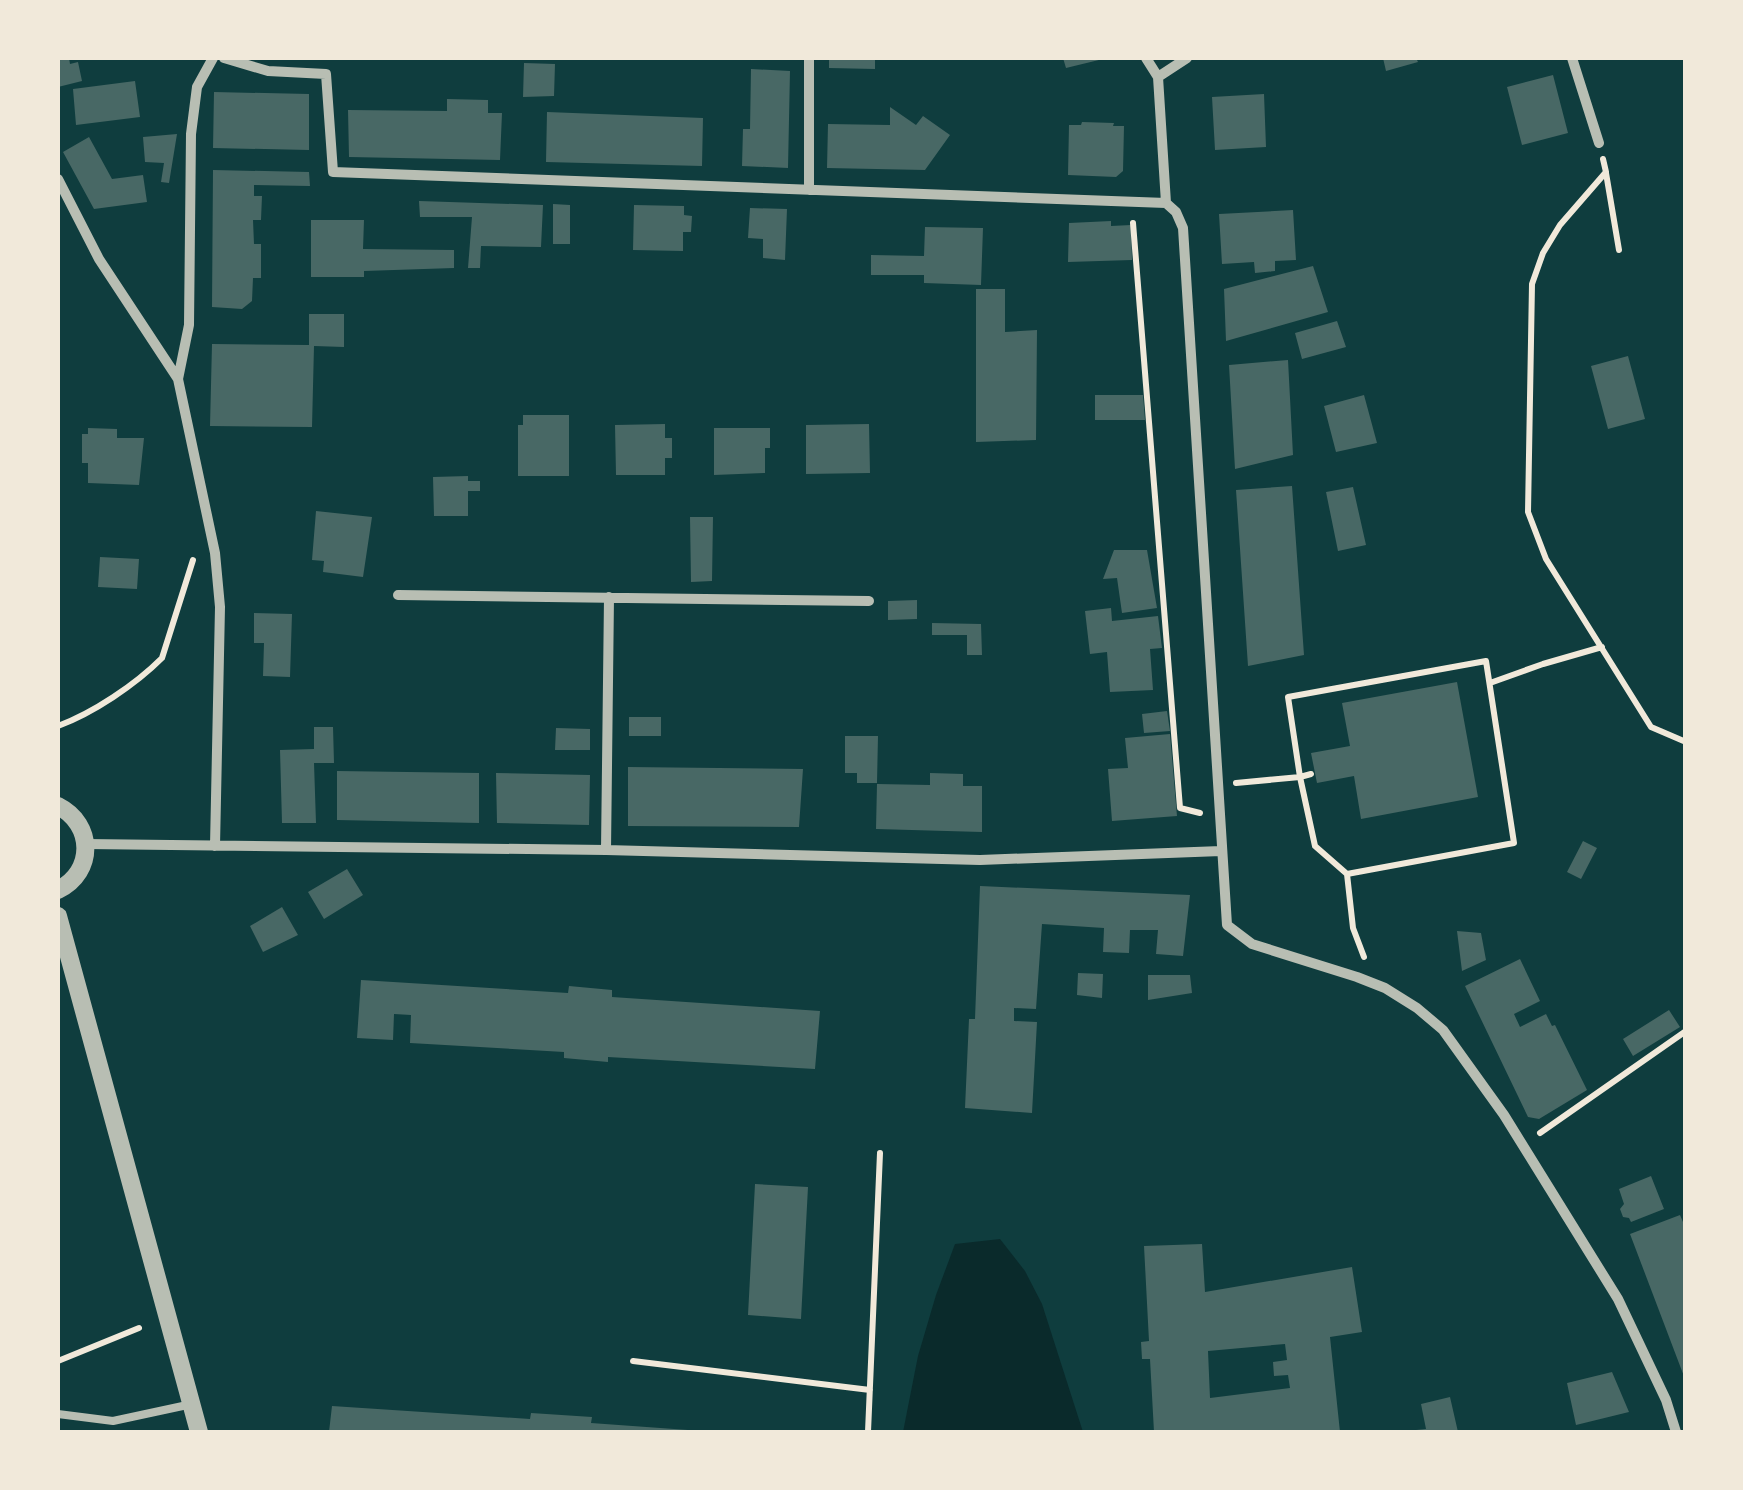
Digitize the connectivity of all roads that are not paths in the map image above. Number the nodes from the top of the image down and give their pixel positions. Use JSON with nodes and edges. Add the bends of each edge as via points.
{"nodes":[{"id":1,"x":214,"y":58,"type":"edge"},
{"id":2,"x":224,"y":58,"type":"edge"},
{"id":3,"x":808,"y":58,"type":"edge"},
{"id":4,"x":1146,"y":58,"type":"edge"},
{"id":5,"x":1187,"y":58,"type":"edge"},
{"id":6,"x":1572,"y":58,"type":"edge"},
{"id":7,"x":1158,"y":77,"type":"junction"},
{"id":8,"x":1600,"y":144,"type":"road end"},
{"id":9,"x":58,"y":179,"type":"edge"},
{"id":10,"x":808,"y":190,"type":"junction"},
{"id":11,"x":1166,"y":203,"type":"junction"},
{"id":12,"x":178,"y":380,"type":"junction"},
{"id":13,"x":398,"y":595,"type":"dead end"},
{"id":14,"x":608,"y":597,"type":"junction"},
{"id":15,"x":869,"y":601,"type":"dead end"},
{"id":16,"x":58,"y":806,"type":"edge"},
{"id":17,"x":86,"y":844,"type":"junction"},
{"id":18,"x":215,"y":846,"type":"junction"},
{"id":19,"x":606,"y":850,"type":"junction"},
{"id":20,"x":1221,"y":851,"type":"junction"},
{"id":21,"x":58,"y":890,"type":"edge"},
{"id":22,"x":58,"y":916,"type":"edge"},
{"id":23,"x":192,"y":1404,"type":"junction"},
{"id":24,"x":58,"y":1414,"type":"edge"},
{"id":25,"x":199,"y":1432,"type":"edge"},
{"id":26,"x":1676,"y":1432,"type":"edge"}],
"edges":[{"from":1,"to":12,"type":"street","via":[[197,86],[191,134],[189,325]]},
{"from":2,"to":10,"type":"street","via":[[268,71],[326,74],[334,172]]},
{"from":3,"to":10,"type":"street"},
{"from":4,"to":7,"type":"street"},
{"from":5,"to":7,"type":"street"},
{"from":6,"to":8,"type":"street"},
{"from":7,"to":11,"type":"street"},
{"from":9,"to":12,"type":"street","via":[[99,259]]},
{"from":10,"to":11,"type":"street"},
{"from":11,"to":20,"type":"street","via":[[1183,228]]},
{"from":12,"to":18,"type":"street","via":[[220,607]]},
{"from":13,"to":14,"type":"street"},
{"from":14,"to":15,"type":"street"},
{"from":14,"to":19,"type":"street"},
{"from":16,"to":17,"type":"street","via":[[74,817]]},
{"from":17,"to":18,"type":"street"},
{"from":17,"to":21,"type":"street","via":[[81,869]]},
{"from":18,"to":19,"type":"street"},
{"from":19,"to":20,"type":"street","via":[[980,860]]},
{"from":20,"to":26,"type":"street","via":[[1227,925],[1252,944],[1386,988],[1442,1030],[1618,1300]]},
{"from":22,"to":23,"type":"street"},
{"from":23,"to":24,"type":"lane","via":[[112,1420]]},
{"from":23,"to":25,"type":"street"}]}
